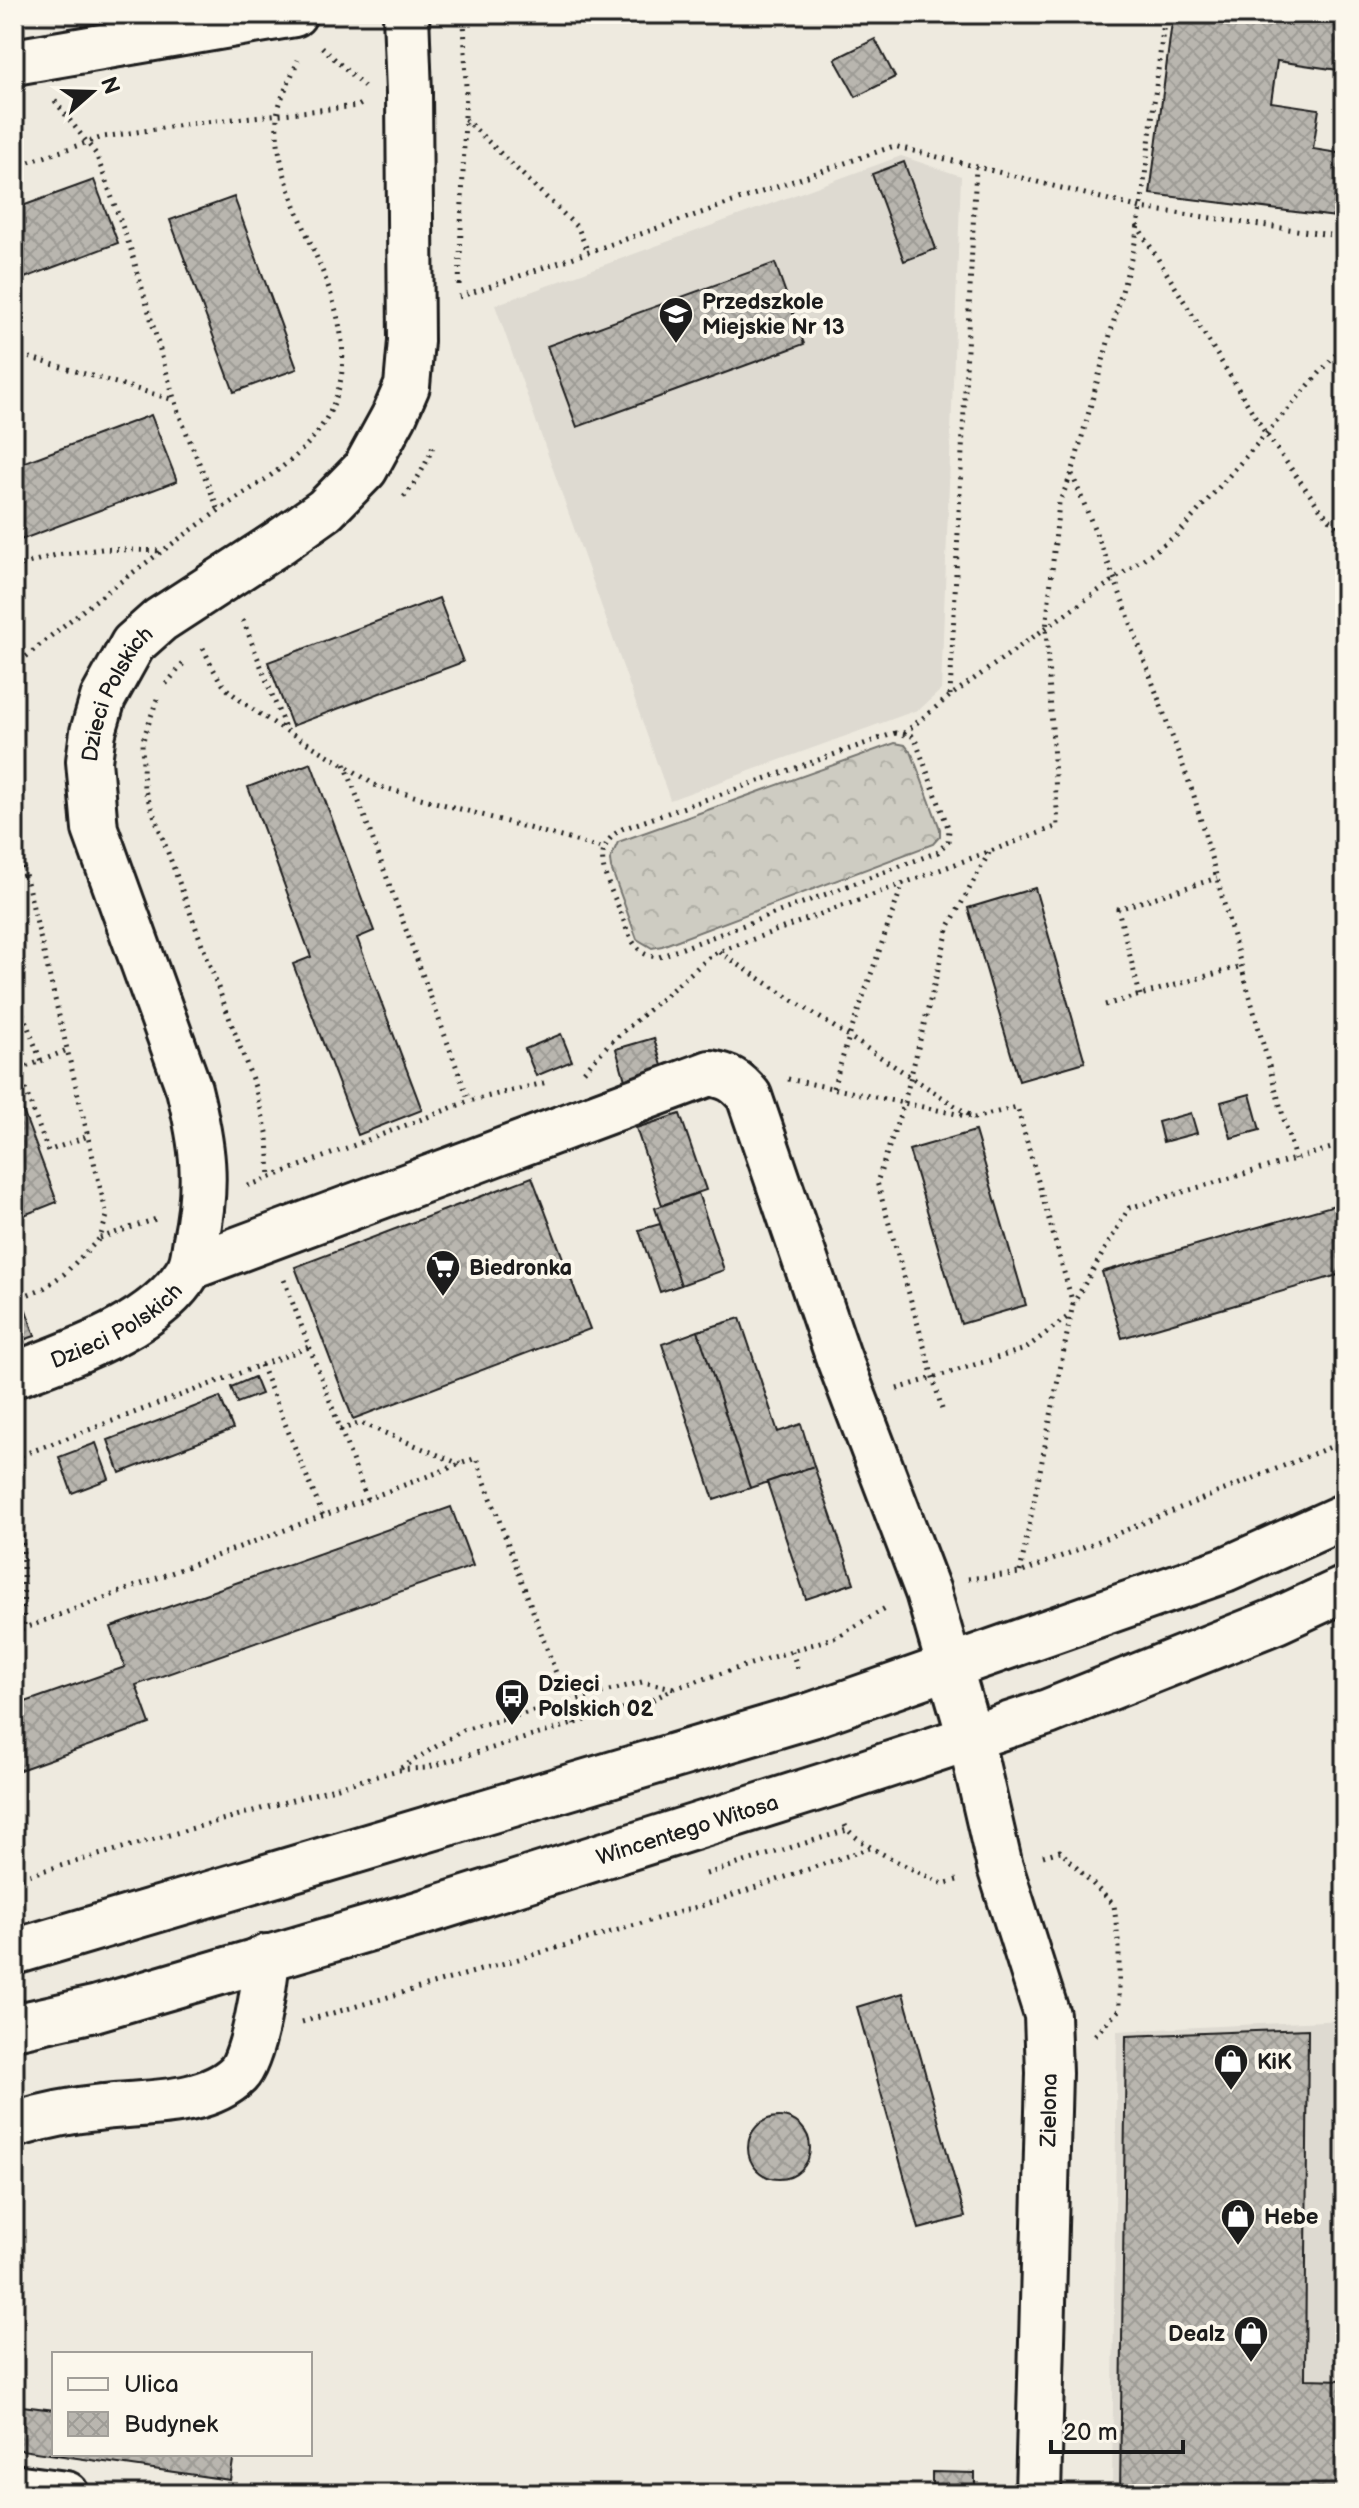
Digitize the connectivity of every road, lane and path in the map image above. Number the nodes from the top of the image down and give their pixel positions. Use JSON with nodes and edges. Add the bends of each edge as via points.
{"nodes":[{"id":1,"x":294,"y":14,"type":"edge"},
{"id":2,"x":406,"y":14,"type":"edge"},
{"id":3,"x":464,"y":14,"type":"edge"},
{"id":4,"x":1165,"y":14,"type":"edge"},
{"id":5,"x":299,"y":58,"type":"dead end"},
{"id":6,"x":14,"y":62,"type":"edge"},
{"id":7,"x":49,"y":93,"type":"dead end"},
{"id":8,"x":374,"y":98,"type":"dead end"},
{"id":9,"x":277,"y":114,"type":"junction"},
{"id":10,"x":464,"y":118,"type":"junction"},
{"id":11,"x":86,"y":141,"type":"junction"},
{"id":12,"x":14,"y":167,"type":"edge"},
{"id":13,"x":976,"y":167,"type":"junction"},
{"id":14,"x":1141,"y":208,"type":"junction"},
{"id":15,"x":1137,"y":224,"type":"junction"},
{"id":16,"x":1345,"y":237,"type":"edge"},
{"id":17,"x":588,"y":252,"type":"junction"},
{"id":18,"x":459,"y":297,"type":"junction"},
{"id":19,"x":458,"y":311,"type":"dead end"},
{"id":20,"x":1345,"y":344,"type":"edge"},
{"id":21,"x":14,"y":353,"type":"edge"},
{"id":22,"x":174,"y":400,"type":"junction"},
{"id":23,"x":1266,"y":434,"type":"junction"},
{"id":24,"x":436,"y":437,"type":"dead end"},
{"id":25,"x":1072,"y":473,"type":"junction"},
{"id":26,"x":399,"y":502,"type":"dead end"},
{"id":27,"x":219,"y":511,"type":"junction"},
{"id":28,"x":1345,"y":536,"type":"edge"},
{"id":29,"x":163,"y":551,"type":"junction"},
{"id":30,"x":14,"y":567,"type":"edge"},
{"id":31,"x":1115,"y":580,"type":"junction"},
{"id":32,"x":233,"y":627,"type":"dead end"},
{"id":33,"x":1046,"y":629,"type":"junction"},
{"id":34,"x":213,"y":641,"type":"dead end"},
{"id":35,"x":203,"y":648,"type":"junction"},
{"id":36,"x":14,"y":667,"type":"edge"},
{"id":37,"x":950,"y":696,"type":"junction"},
{"id":38,"x":285,"y":729,"type":"junction"},
{"id":39,"x":903,"y":733,"type":"junction"},
{"id":40,"x":344,"y":763,"type":"junction"},
{"id":41,"x":14,"y":828,"type":"edge"},
{"id":42,"x":604,"y":849,"type":"junction"},
{"id":43,"x":990,"y":851,"type":"junction"},
{"id":44,"x":26,"y":875,"type":"junction"},
{"id":45,"x":1217,"y":878,"type":"junction"},
{"id":46,"x":14,"y":879,"type":"edge"},
{"id":47,"x":903,"y":883,"type":"junction"},
{"id":48,"x":718,"y":952,"type":"junction"},
{"id":49,"x":1242,"y":966,"type":"junction"},
{"id":50,"x":14,"y":991,"type":"edge"},
{"id":51,"x":1140,"y":995,"type":"junction"},
{"id":52,"x":1105,"y":1005,"type":"dead end"},
{"id":53,"x":849,"y":1037,"type":"junction"},
{"id":54,"x":67,"y":1050,"type":"junction"},
{"id":55,"x":41,"y":1061,"type":"junction"},
{"id":56,"x":911,"y":1077,"type":"junction"},
{"id":57,"x":552,"y":1081,"type":"dead end"},
{"id":58,"x":737,"y":1081,"type":"junction"},
{"id":59,"x":833,"y":1088,"type":"junction"},
{"id":60,"x":469,"y":1101,"type":"junction"},
{"id":61,"x":904,"y":1103,"type":"junction"},
{"id":62,"x":626,"y":1104,"type":"junction"},
{"id":63,"x":974,"y":1118,"type":"junction"},
{"id":64,"x":88,"y":1136,"type":"junction"},
{"id":65,"x":1345,"y":1144,"type":"edge"},
{"id":66,"x":1295,"y":1159,"type":"junction"},
{"id":67,"x":270,"y":1178,"type":"junction"},
{"id":68,"x":203,"y":1202,"type":"junction"},
{"id":69,"x":100,"y":1238,"type":"junction"},
{"id":70,"x":268,"y":1238,"type":"junction"},
{"id":71,"x":191,"y":1267,"type":"junction"},
{"id":72,"x":14,"y":1283,"type":"edge"},
{"id":73,"x":25,"y":1296,"type":"junction"},
{"id":74,"x":14,"y":1300,"type":"edge"},
{"id":75,"x":1073,"y":1304,"type":"junction"},
{"id":76,"x":1070,"y":1314,"type":"junction"},
{"id":77,"x":309,"y":1347,"type":"junction"},
{"id":78,"x":261,"y":1365,"type":"junction"},
{"id":79,"x":14,"y":1375,"type":"edge"},
{"id":80,"x":933,"y":1378,"type":"junction"},
{"id":81,"x":854,"y":1401,"type":"junction"},
{"id":82,"x":942,"y":1409,"type":"dead end"},
{"id":83,"x":340,"y":1430,"type":"junction"},
{"id":84,"x":1345,"y":1441,"type":"edge"},
{"id":85,"x":21,"y":1455,"type":"junction"},
{"id":86,"x":14,"y":1458,"type":"edge"},
{"id":87,"x":460,"y":1464,"type":"junction"},
{"id":88,"x":367,"y":1499,"type":"junction"},
{"id":89,"x":323,"y":1516,"type":"junction"},
{"id":90,"x":1345,"y":1516,"type":"edge"},
{"id":91,"x":1020,"y":1573,"type":"junction"},
{"id":92,"x":1345,"y":1589,"type":"edge"},
{"id":93,"x":928,"y":1592,"type":"junction"},
{"id":94,"x":24,"y":1628,"type":"junction"},
{"id":95,"x":14,"y":1632,"type":"edge"},
{"id":96,"x":950,"y":1666,"type":"junction"},
{"id":97,"x":675,"y":1688,"type":"junction"},
{"id":98,"x":567,"y":1701,"type":"junction"},
{"id":99,"x":575,"y":1724,"type":"junction"},
{"id":100,"x":970,"y":1737,"type":"junction"},
{"id":101,"x":398,"y":1770,"type":"junction"},
{"id":102,"x":871,"y":1847,"type":"dead end"},
{"id":103,"x":14,"y":1879,"type":"edge"},
{"id":104,"x":14,"y":1952,"type":"edge"},
{"id":105,"x":267,"y":1957,"type":"junction"},
{"id":106,"x":14,"y":2027,"type":"edge"},
{"id":107,"x":253,"y":2035,"type":"junction"},
{"id":108,"x":14,"y":2125,"type":"edge"},
{"id":109,"x":14,"y":2487,"type":"edge"},
{"id":110,"x":66,"y":2494,"type":"edge"},
{"id":111,"x":1038,"y":2494,"type":"edge"}],
"edges":[{"from":1,"to":6,"type":"main road"},
{"from":2,"to":68,"type":"main road","name":"Dzieci Polskich","via":[[411,341],[407,386],[394,416],[365,469],[325,510],[160,620],[133,644],[103,698],[93,732],[89,761],[95,829],[189,1089],[204,1157]]},
{"from":3,"to":10,"type":"path"},
{"from":4,"to":14,"type":"path"},
{"from":5,"to":9,"type":"path"},
{"from":7,"to":11,"type":"path"},
{"from":8,"to":9,"type":"path","via":[[358,106]]},
{"from":9,"to":11,"type":"path"},
{"from":9,"to":27,"type":"path","via":[[280,158],[338,319],[340,381],[323,424],[298,453]]},
{"from":10,"to":17,"type":"path","via":[[578,228]]},
{"from":10,"to":18,"type":"path"},
{"from":11,"to":12,"type":"path"},
{"from":11,"to":22,"type":"path","via":[[96,154],[131,250]]},
{"from":13,"to":14,"type":"path"},
{"from":13,"to":17,"type":"path","via":[[894,146]]},
{"from":13,"to":37,"type":"path"},
{"from":14,"to":15,"type":"path"},
{"from":14,"to":16,"type":"path"},
{"from":15,"to":23,"type":"path"},
{"from":15,"to":25,"type":"path"},
{"from":17,"to":18,"type":"path"},
{"from":18,"to":19,"type":"path"},
{"from":20,"to":23,"type":"path"},
{"from":21,"to":22,"type":"path"},
{"from":22,"to":27,"type":"path"},
{"from":23,"to":28,"type":"path"},
{"from":23,"to":31,"type":"path","via":[[1177,535]]},
{"from":24,"to":26,"type":"path"},
{"from":25,"to":31,"type":"path"},
{"from":25,"to":33,"type":"path","via":[[1059,503]]},
{"from":27,"to":29,"type":"path"},
{"from":29,"to":30,"type":"path","via":[[102,549]]},
{"from":29,"to":36,"type":"path"},
{"from":31,"to":33,"type":"path"},
{"from":31,"to":45,"type":"path","via":[[1194,796]]},
{"from":32,"to":38,"type":"path","via":[[243,620]]},
{"from":33,"to":37,"type":"path"},
{"from":33,"to":43,"type":"path","via":[[1058,826]]},
{"from":34,"to":35,"type":"path"},
{"from":35,"to":38,"type":"path","via":[[226,688]]},
{"from":35,"to":67,"type":"path","via":[[162,688],[142,743],[144,788],[258,1096],[268,1136]]},
{"from":37,"to":39,"type":"path"},
{"from":38,"to":40,"type":"path"},
{"from":39,"to":42,"type":"path","via":[[622,829],[611,835]]},
{"from":39,"to":42,"type":"path","via":[[916,742],[949,830],[948,841],[938,852],[659,957],[634,945],[603,868]]},
{"from":40,"to":42,"type":"path","via":[[374,785]]},
{"from":40,"to":60,"type":"path"},
{"from":41,"to":44,"type":"path"},
{"from":43,"to":47,"type":"path"},
{"from":43,"to":56,"type":"path","via":[[949,926]]},
{"from":44,"to":46,"type":"path"},
{"from":44,"to":54,"type":"path"},
{"from":45,"to":49,"type":"path"},
{"from":45,"to":51,"type":"path","via":[[1118,909]]},
{"from":47,"to":48,"type":"path"},
{"from":47,"to":53,"type":"path"},
{"from":48,"to":53,"type":"path"},
{"from":48,"to":62,"type":"path","via":[[580,1075],[618,1081]]},
{"from":49,"to":51,"type":"path"},
{"from":49,"to":66,"type":"path"},
{"from":50,"to":55,"type":"path"},
{"from":51,"to":52,"type":"path"},
{"from":53,"to":56,"type":"path"},
{"from":53,"to":59,"type":"path"},
{"from":54,"to":55,"type":"path"},
{"from":54,"to":64,"type":"path"},
{"from":55,"to":64,"type":"path","via":[[18,1070],[48,1151]]},
{"from":56,"to":61,"type":"path"},
{"from":56,"to":63,"type":"path"},
{"from":57,"to":60,"type":"path"},
{"from":58,"to":59,"type":"path","via":[[763,1074]]},
{"from":58,"to":62,"type":"main road","via":[[710,1073]]},
{"from":58,"to":81,"type":"main road","name":"Zielona","via":[[749,1096]]},
{"from":59,"to":61,"type":"path"},
{"from":60,"to":67,"type":"path"},
{"from":61,"to":63,"type":"path"},
{"from":61,"to":80,"type":"path","via":[[877,1182]]},
{"from":62,"to":70,"type":"main road"},
{"from":63,"to":75,"type":"path","via":[[1017,1107]]},
{"from":64,"to":69,"type":"path","via":[[107,1216]]},
{"from":65,"to":66,"type":"path"},
{"from":66,"to":75,"type":"path","via":[[1129,1208]]},
{"from":67,"to":68,"type":"path"},
{"from":68,"to":69,"type":"path"},
{"from":68,"to":71,"type":"main road","name":"Dzieci Polskich"},
{"from":69,"to":73,"type":"path","via":[[64,1274]]},
{"from":70,"to":71,"type":"main road"},
{"from":70,"to":77,"type":"path"},
{"from":71,"to":79,"type":"main road","name":"Dzieci Polskich","via":[[154,1309],[114,1333]]},
{"from":72,"to":73,"type":"path"},
{"from":73,"to":74,"type":"path"},
{"from":75,"to":76,"type":"path"},
{"from":76,"to":80,"type":"path","via":[[1025,1349]]},
{"from":76,"to":91,"type":"path"},
{"from":77,"to":78,"type":"path"},
{"from":77,"to":83,"type":"path"},
{"from":78,"to":85,"type":"path"},
{"from":78,"to":89,"type":"path"},
{"from":80,"to":81,"type":"path"},
{"from":80,"to":82,"type":"path"},
{"from":81,"to":93,"type":"main road","name":"Zielona"},
{"from":83,"to":87,"type":"path","via":[[361,1423]]},
{"from":83,"to":88,"type":"path"},
{"from":84,"to":91,"type":"path"},
{"from":85,"to":86,"type":"path"},
{"from":85,"to":94,"type":"path"},
{"from":87,"to":88,"type":"path"},
{"from":87,"to":98,"type":"path","via":[[476,1458]]},
{"from":88,"to":89,"type":"path"},
{"from":89,"to":94,"type":"path"},
{"from":90,"to":96,"type":"main road","via":[[1225,1570]]},
{"from":91,"to":93,"type":"path","via":[[958,1581]]},
{"from":92,"to":100,"type":"main road","name":"Wincentego Witosa","via":[[1063,1706]]},
{"from":93,"to":96,"type":"main road","name":"Zielona"},
{"from":93,"to":97,"type":"path","via":[[892,1604],[839,1636]]},
{"from":94,"to":95,"type":"path"},
{"from":96,"to":100,"type":"main road","name":"Zielona"},
{"from":96,"to":104,"type":"main road","via":[[812,1715]]},
{"from":97,"to":98,"type":"path","via":[[642,1682]]},
{"from":97,"to":99,"type":"path"},
{"from":98,"to":99,"type":"path"},
{"from":98,"to":101,"type":"path","via":[[463,1730]]},
{"from":99,"to":101,"type":"path","via":[[425,1768]]},
{"from":100,"to":105,"type":"main road","name":"Wincentego Witosa","via":[[433,1910]]},
{"from":100,"to":111,"type":"main road","name":"Zielona","via":[[1000,1867],[1047,2015]]},
{"from":101,"to":103,"type":"path"},
{"from":102,"to":107,"type":"path","via":[[704,1905]]},
{"from":105,"to":106,"type":"main road","name":"Wincentego Witosa"},
{"from":105,"to":107,"type":"main road"},
{"from":107,"to":108,"type":"main road","via":[[238,2074],[205,2095],[57,2114]]},
{"from":109,"to":110,"type":"main road"}]}
